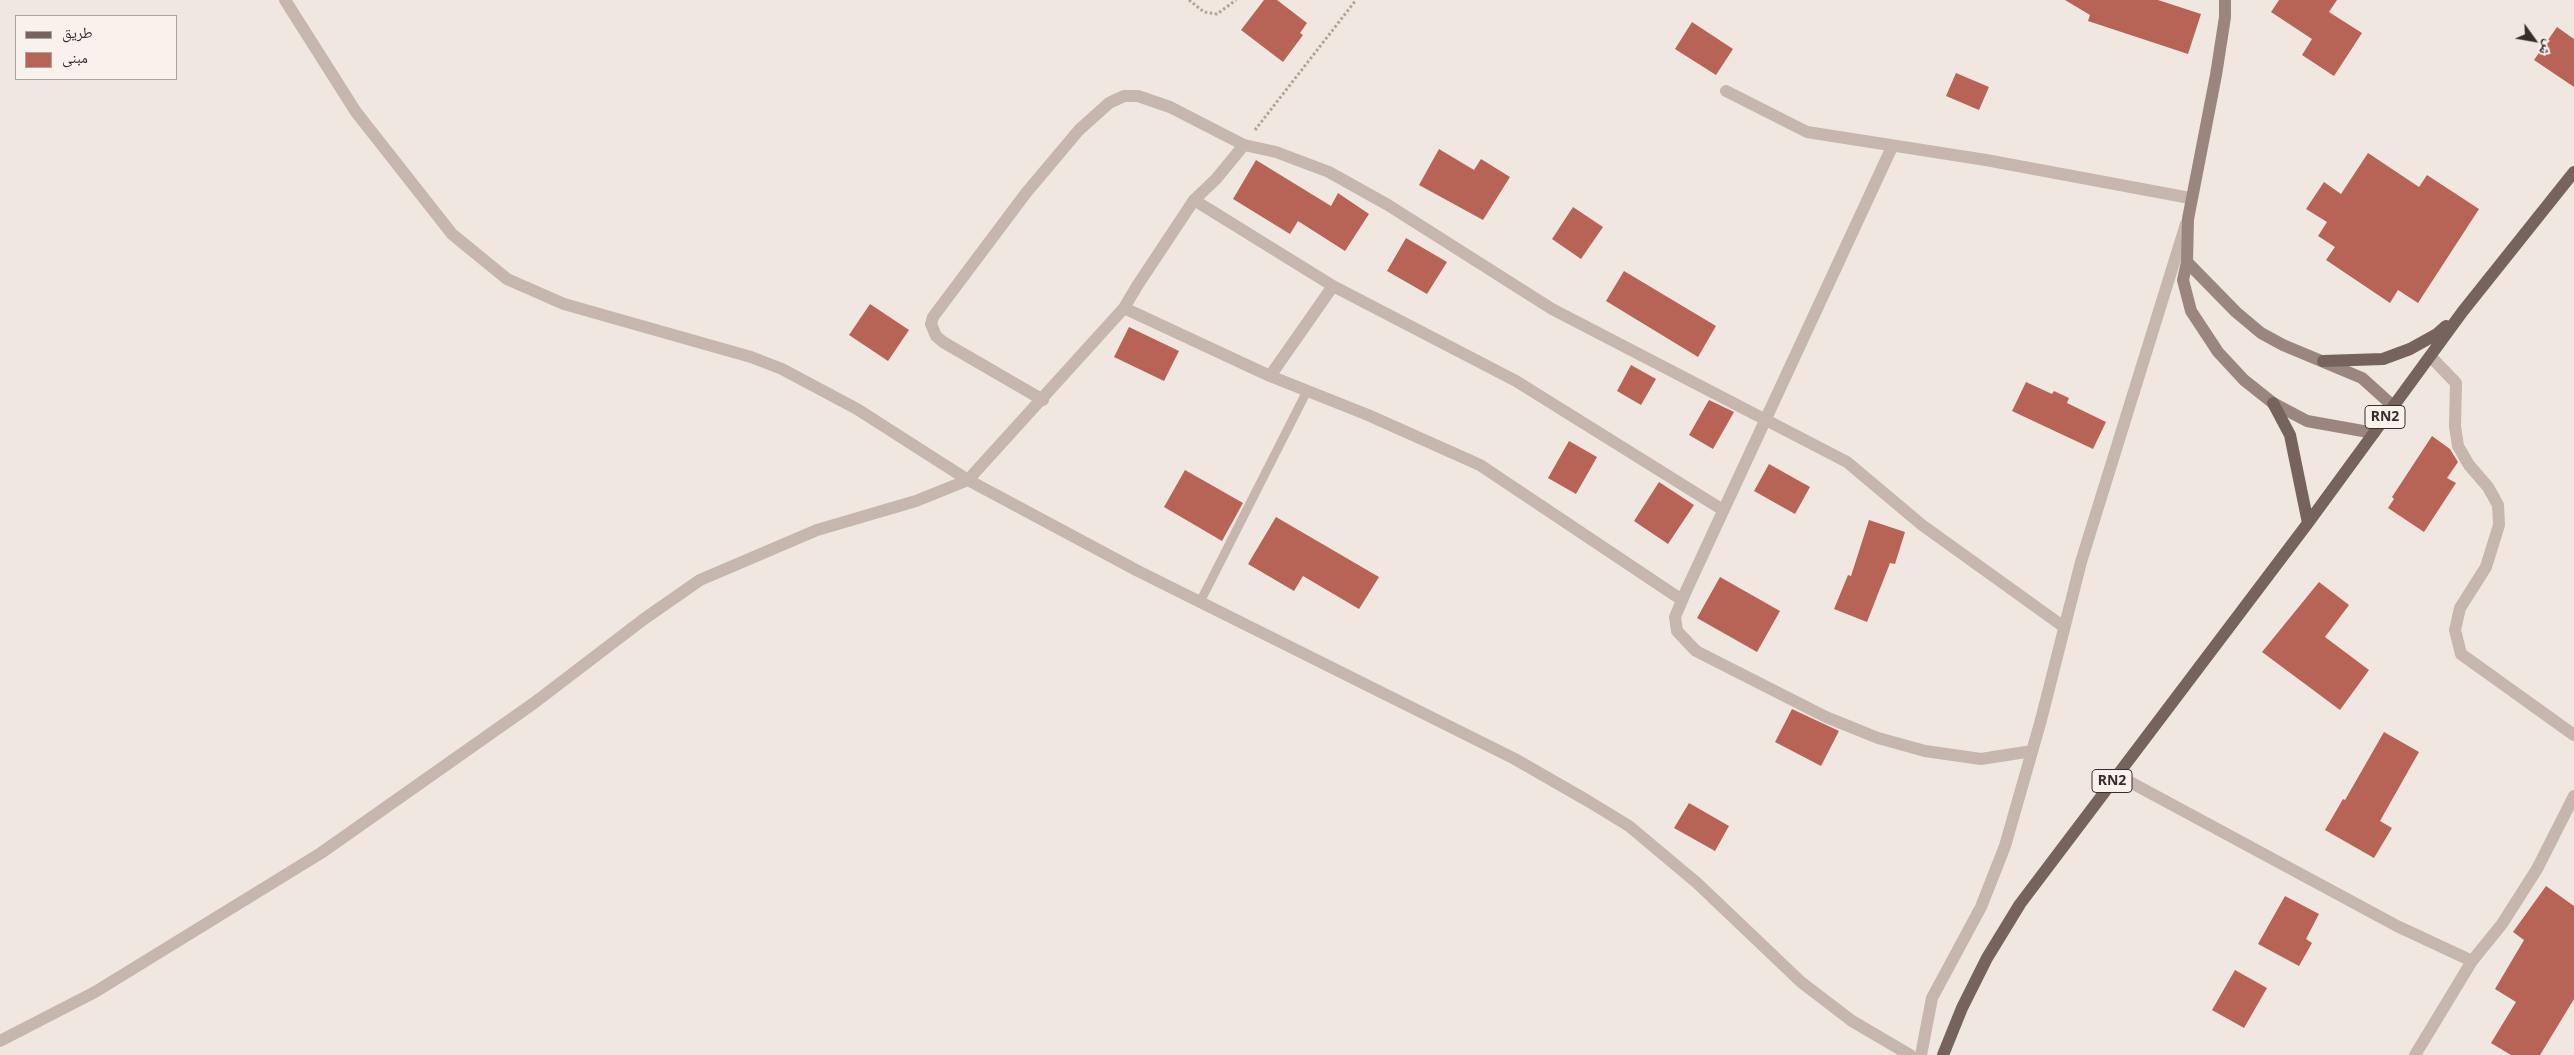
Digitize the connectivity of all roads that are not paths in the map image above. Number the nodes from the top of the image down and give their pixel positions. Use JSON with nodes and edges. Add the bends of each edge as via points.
{"nodes":[{"id":1,"x":285,"y":0,"type":"edge"},
{"id":2,"x":2224,"y":0,"type":"edge"},
{"id":3,"x":1726,"y":91,"type":"dead end"},
{"id":4,"x":1244,"y":145,"type":"junction"},
{"id":5,"x":1892,"y":147,"type":"junction"},
{"id":6,"x":2574,"y":172,"type":"edge"},
{"id":7,"x":2190,"y":198,"type":"junction"},
{"id":8,"x":1194,"y":200,"type":"junction"},
{"id":9,"x":2188,"y":219,"type":"junction"},
{"id":10,"x":2187,"y":262,"type":"junction"},
{"id":11,"x":1333,"y":286,"type":"junction"},
{"id":12,"x":1124,"y":308,"type":"junction"},
{"id":13,"x":2463,"y":311,"type":"junction"},
{"id":14,"x":2430,"y":356,"type":"junction"},
{"id":15,"x":2323,"y":361,"type":"junction"},
{"id":16,"x":1270,"y":376,"type":"junction"},
{"id":17,"x":1307,"y":391,"type":"junction"},
{"id":18,"x":1043,"y":400,"type":"junction"},
{"id":19,"x":2272,"y":403,"type":"junction"},
{"id":20,"x":2393,"y":406,"type":"junction"},
{"id":21,"x":1764,"y":420,"type":"junction"},
{"id":22,"x":2374,"y":433,"type":"junction"},
{"id":23,"x":968,"y":480,"type":"junction"},
{"id":24,"x":1723,"y":510,"type":"junction"},
{"id":25,"x":2308,"y":523,"type":"junction"},
{"id":26,"x":1682,"y":600,"type":"junction"},
{"id":27,"x":1200,"y":602,"type":"junction"},
{"id":28,"x":2064,"y":627,"type":"junction"},
{"id":29,"x":2574,"y":735,"type":"edge"},
{"id":30,"x":2032,"y":751,"type":"junction"},
{"id":31,"x":2117,"y":775,"type":"junction"},
{"id":32,"x":2574,"y":796,"type":"edge"},
{"id":33,"x":2472,"y":961,"type":"junction"},
{"id":34,"x":0,"y":1041,"type":"edge"},
{"id":35,"x":1910,"y":1055,"type":"edge"},
{"id":36,"x":1921,"y":1055,"type":"edge"},
{"id":37,"x":1942,"y":1055,"type":"edge"},
{"id":38,"x":2415,"y":1055,"type":"edge"}],
"edges":[{"from":1,"to":23,"type":"street","via":[[356,112],[452,234],[507,279],[564,304],[751,357],[782,369],[857,409]]},
{"from":2,"to":7,"type":"main road","via":[[2225,17],[2216,75]]},
{"from":3,"to":5,"type":"street","via":[[1807,132]]},
{"from":4,"to":8,"type":"street"},
{"from":4,"to":18,"type":"street","via":[[1170,107],[1138,96],[1124,96],[1109,103],[1079,130],[1026,193],[931,324],[943,342]]},
{"from":4,"to":21,"type":"street","via":[[1276,152],[1337,176],[1552,309]]},
{"from":5,"to":7,"type":"street","via":[[1986,160]]},
{"from":5,"to":21,"type":"street"},
{"from":6,"to":13,"type":"main road","number":"RN2"},
{"from":7,"to":9,"type":"main road"},
{"from":8,"to":11,"type":"street"},
{"from":8,"to":12,"type":"street"},
{"from":9,"to":10,"type":"main road"},
{"from":9,"to":28,"type":"street","via":[[2081,562]]},
{"from":10,"to":15,"type":"main road","via":[[2250,325],[2274,341]]},
{"from":10,"to":19,"type":"main road","via":[[2184,288],[2197,323],[2224,359]]},
{"from":11,"to":16,"type":"street"},
{"from":11,"to":24,"type":"street","via":[[1516,381]]},
{"from":12,"to":16,"type":"street"},
{"from":12,"to":18,"type":"street"},
{"from":13,"to":14,"type":"main road","number":"RN2"},
{"from":13,"to":15,"type":"main road","via":[[2437,334],[2392,356],[2373,360]]},
{"from":14,"to":20,"type":"main road","number":"RN2"},
{"from":14,"to":29,"type":"street","via":[[2456,383],[2458,446],[2498,505],[2499,525],[2486,568],[2460,608],[2455,630],[2461,654]]},
{"from":15,"to":20,"type":"main road","via":[[2362,378]]},
{"from":16,"to":17,"type":"street"},
{"from":17,"to":26,"type":"street","via":[[1480,465]]},
{"from":17,"to":27,"type":"lane"},
{"from":18,"to":23,"type":"street"},
{"from":19,"to":22,"type":"main road","via":[[2313,422]]},
{"from":19,"to":25,"type":"main road","via":[[2290,435]]},
{"from":20,"to":22,"type":"main road","number":"RN2"},
{"from":21,"to":24,"type":"street"},
{"from":21,"to":28,"type":"street","via":[[1847,462],[1922,525]]},
{"from":22,"to":25,"type":"main road","number":"RN2"},
{"from":23,"to":27,"type":"street"},
{"from":23,"to":34,"type":"street","via":[[916,501],[817,530],[700,580],[527,708],[321,853],[95,992]]},
{"from":24,"to":26,"type":"street"},
{"from":25,"to":31,"type":"main road","number":"RN2"},
{"from":26,"to":30,"type":"street","via":[[1675,617],[1677,631],[1696,651],[1826,717],[1878,738],[1924,751],[1980,759]]},
{"from":27,"to":35,"type":"street","via":[[1515,758],[1629,826],[1697,883],[1801,982],[1852,1021]]},
{"from":28,"to":30,"type":"street"},
{"from":30,"to":36,"type":"street","via":[[2005,846],[1981,907],[1932,998]]},
{"from":31,"to":33,"type":"street","via":[[2397,926]]},
{"from":31,"to":37,"type":"main road","number":"RN2","via":[[2015,912],[1970,991]]},
{"from":32,"to":33,"type":"street","via":[[2537,870],[2502,924]]},
{"from":33,"to":38,"type":"street"}]}
